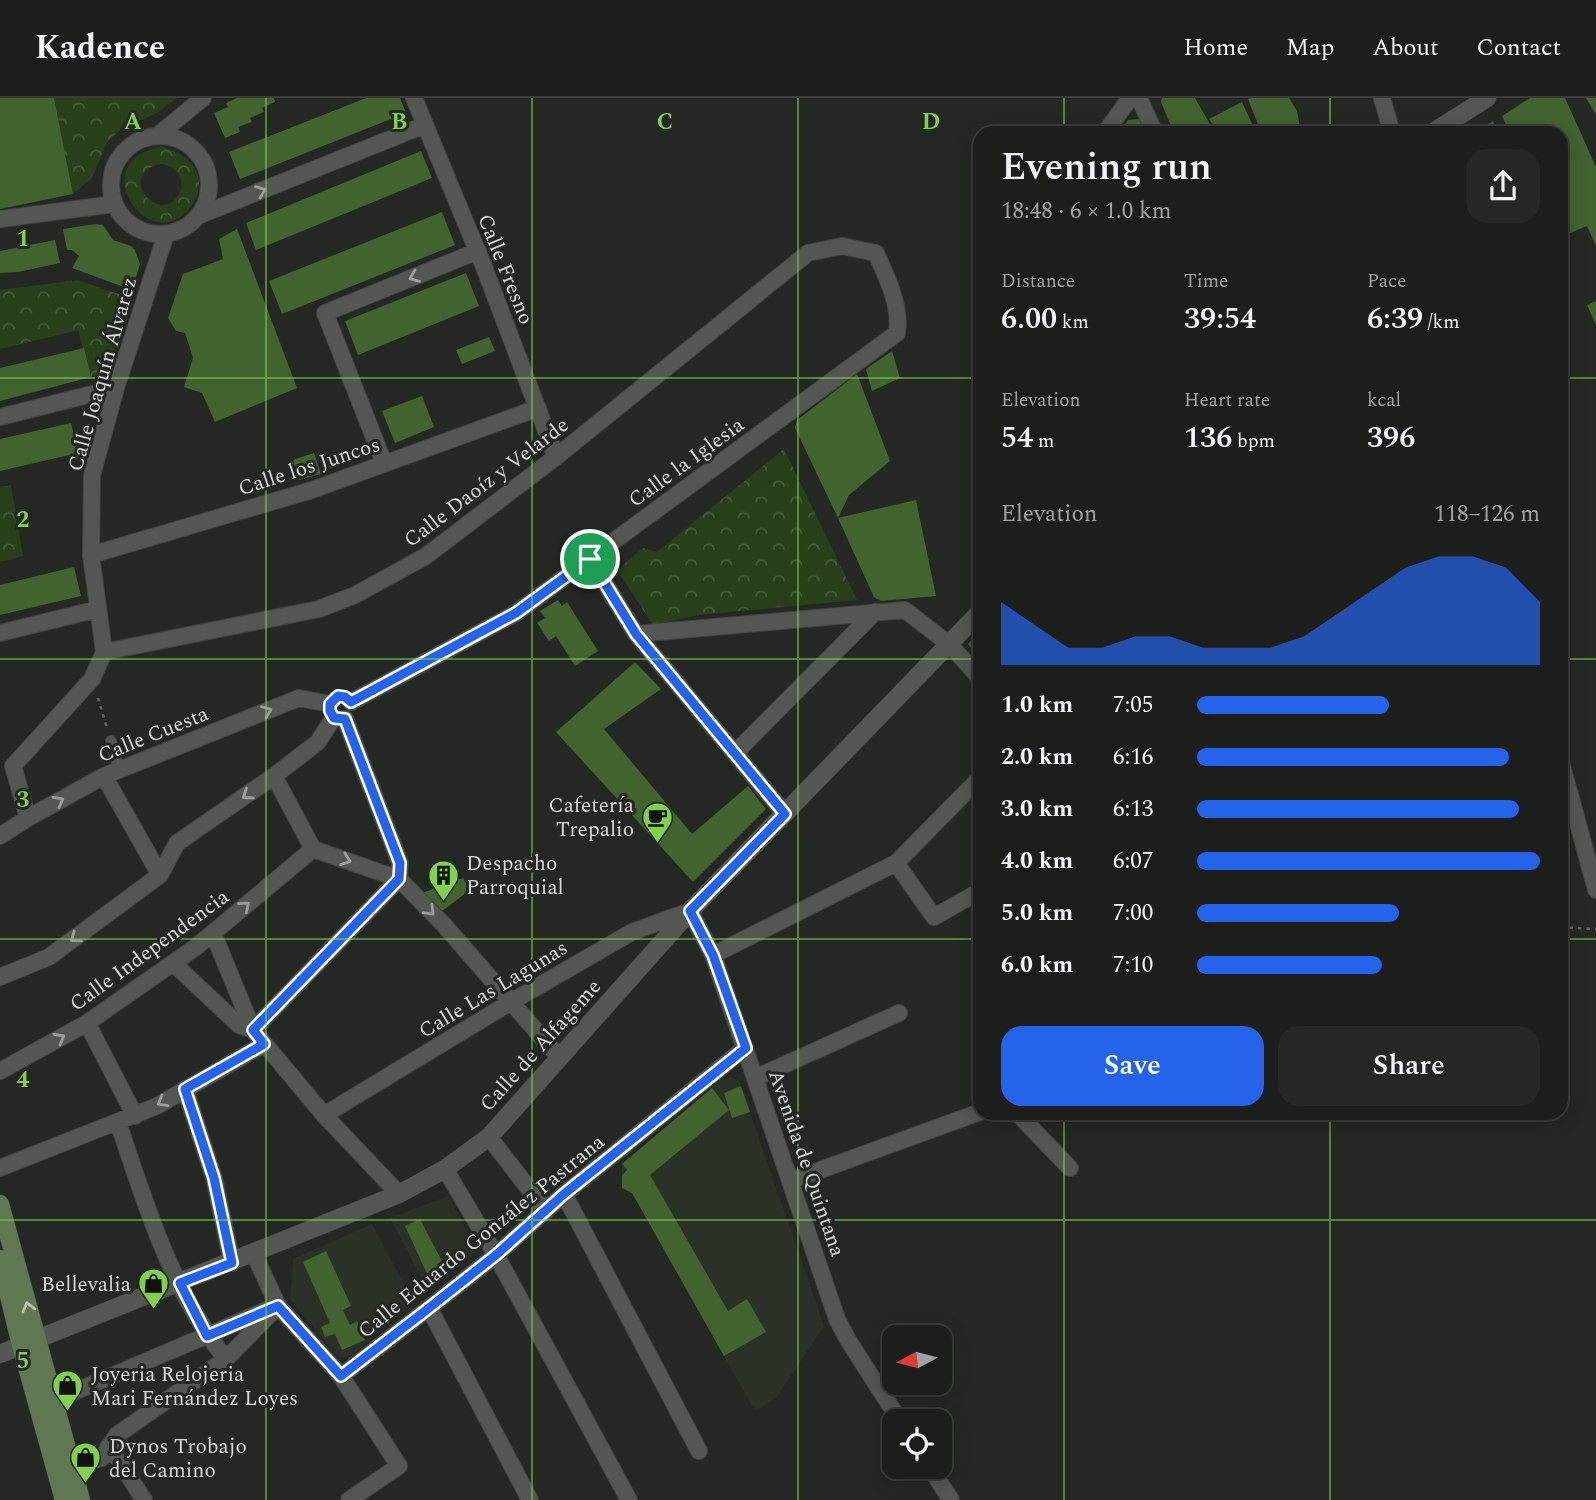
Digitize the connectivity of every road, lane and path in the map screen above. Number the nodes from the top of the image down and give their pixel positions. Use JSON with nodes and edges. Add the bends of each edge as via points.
{"nodes":[{"id":1,"x":203,"y":98,"type":"edge"},
{"id":2,"x":414,"y":98,"type":"edge"},
{"id":3,"x":1130,"y":98,"type":"edge"},
{"id":4,"x":1139,"y":98,"type":"edge"},
{"id":5,"x":1381,"y":98,"type":"edge"},
{"id":6,"x":1487,"y":98,"type":"edge"},
{"id":7,"x":425,"y":125,"type":"junction"},
{"id":8,"x":1110,"y":126,"type":"edge"},
{"id":9,"x":1152,"y":126,"type":"edge"},
{"id":10,"x":1390,"y":126,"type":"edge"},
{"id":11,"x":1443,"y":126,"type":"edge"},
{"id":12,"x":157,"y":136,"type":"junction"},
{"id":13,"x":114,"y":204,"type":"junction"},
{"id":14,"x":198,"y":216,"type":"junction"},
{"id":15,"x":0,"y":219,"type":"edge"},
{"id":16,"x":166,"y":234,"type":"junction"},
{"id":17,"x":478,"y":251,"type":"junction"},
{"id":18,"x":897,"y":333,"type":"joint"},
{"id":19,"x":116,"y":388,"type":"junction"},
{"id":20,"x":538,"y":408,"type":"junction"},
{"id":21,"x":0,"y":417,"type":"edge"},
{"id":22,"x":556,"y":457,"type":"junction"},
{"id":23,"x":384,"y":463,"type":"junction"},
{"id":24,"x":91,"y":555,"type":"junction"},
{"id":25,"x":590,"y":559,"type":"junction"},
{"id":26,"x":98,"y":610,"type":"junction"},
{"id":27,"x":876,"y":612,"type":"junction"},
{"id":28,"x":973,"y":620,"type":"edge"},
{"id":29,"x":0,"y":633,"type":"edge"},
{"id":30,"x":636,"y":634,"type":"junction"},
{"id":31,"x":950,"y":645,"type":"junction"},
{"id":32,"x":104,"y":652,"type":"junction"},
{"id":33,"x":973,"y":670,"type":"edge"},
{"id":34,"x":93,"y":678,"type":"junction"},
{"id":35,"x":336,"y":713,"type":"junction"},
{"id":36,"x":111,"y":741,"type":"joint"},
{"id":37,"x":735,"y":753,"type":"junction"},
{"id":38,"x":111,"y":773,"type":"junction"},
{"id":39,"x":274,"y":776,"type":"junction"},
{"id":40,"x":973,"y":785,"type":"edge"},
{"id":41,"x":1568,"y":788,"type":"edge"},
{"id":42,"x":785,"y":814,"type":"junction"},
{"id":43,"x":28,"y":818,"type":"junction"},
{"id":44,"x":0,"y":836,"type":"edge"},
{"id":45,"x":177,"y":843,"type":"junction"},
{"id":46,"x":313,"y":849,"type":"junction"},
{"id":47,"x":147,"y":853,"type":"junction"},
{"id":48,"x":896,"y":863,"type":"junction"},
{"id":49,"x":160,"y":876,"type":"junction"},
{"id":50,"x":399,"y":879,"type":"junction"},
{"id":51,"x":1596,"y":890,"type":"edge"},
{"id":52,"x":973,"y":895,"type":"edge"},
{"id":53,"x":690,"y":911,"type":"junction"},
{"id":54,"x":1568,"y":927,"type":"edge"},
{"id":55,"x":1596,"y":929,"type":"edge"},
{"id":56,"x":213,"y":933,"type":"junction"},
{"id":57,"x":713,"y":955,"type":"junction"},
{"id":58,"x":173,"y":963,"type":"junction"},
{"id":59,"x":0,"y":977,"type":"edge"},
{"id":60,"x":511,"y":1002,"type":"junction"},
{"id":61,"x":899,"y":1013,"type":"dead end"},
{"id":62,"x":87,"y":1023,"type":"junction"},
{"id":63,"x":253,"y":1030,"type":"junction"},
{"id":64,"x":264,"y":1044,"type":"junction"},
{"id":65,"x":746,"y":1048,"type":"junction"},
{"id":66,"x":559,"y":1057,"type":"junction"},
{"id":67,"x":0,"y":1071,"type":"edge"},
{"id":68,"x":755,"y":1078,"type":"junction"},
{"id":69,"x":185,"y":1089,"type":"junction"},
{"id":70,"x":324,"y":1115,"type":"junction"},
{"id":71,"x":973,"y":1115,"type":"edge"},
{"id":72,"x":135,"y":1116,"type":"junction"},
{"id":73,"x":1024,"y":1120,"type":"edge"},
{"id":74,"x":118,"y":1122,"type":"junction"},
{"id":75,"x":488,"y":1137,"type":"junction"},
{"id":76,"x":0,"y":1168,"type":"edge"},
{"id":77,"x":1070,"y":1168,"type":"dead end"},
{"id":78,"x":445,"y":1169,"type":"junction"},
{"id":79,"x":790,"y":1181,"type":"junction"},
{"id":80,"x":399,"y":1194,"type":"junction"},
{"id":81,"x":564,"y":1194,"type":"junction"},
{"id":82,"x":0,"y":1204,"type":"edge"},
{"id":83,"x":546,"y":1211,"type":"junction"},
{"id":84,"x":4,"y":1251,"type":"edge"},
{"id":85,"x":254,"y":1254,"type":"junction"},
{"id":86,"x":496,"y":1255,"type":"junction"},
{"id":87,"x":232,"y":1263,"type":"junction"},
{"id":88,"x":180,"y":1283,"type":"junction"},
{"id":89,"x":278,"y":1306,"type":"junction"},
{"id":90,"x":429,"y":1308,"type":"junction"},
{"id":91,"x":207,"y":1336,"type":"junction"},
{"id":92,"x":29,"y":1343,"type":"junction"},
{"id":93,"x":0,"y":1354,"type":"edge"},
{"id":94,"x":226,"y":1359,"type":"junction"},
{"id":95,"x":341,"y":1376,"type":"junction"},
{"id":96,"x":55,"y":1400,"type":"junction"},
{"id":97,"x":892,"y":1409,"type":"edge"},
{"id":98,"x":108,"y":1447,"type":"junction"},
{"id":99,"x":699,"y":1451,"type":"dead end"},
{"id":100,"x":73,"y":1468,"type":"junction"},
{"id":101,"x":937,"y":1479,"type":"edge"},
{"id":102,"x":64,"y":1500,"type":"edge"},
{"id":103,"x":82,"y":1500,"type":"edge"},
{"id":104,"x":144,"y":1500,"type":"edge"},
{"id":105,"x":349,"y":1500,"type":"edge"},
{"id":106,"x":530,"y":1500,"type":"edge"},
{"id":107,"x":629,"y":1500,"type":"edge"},
{"id":108,"x":951,"y":1500,"type":"edge"}],
"edges":[{"from":1,"to":12,"type":"street"},
{"from":2,"to":7,"type":"street","name":"Calle Fresno"},
{"from":3,"to":8,"type":"street"},
{"from":4,"to":9,"type":"street"},
{"from":5,"to":10,"type":"street"},
{"from":6,"to":11,"type":"street"},
{"from":14,"to":7,"type":"street","one_way":true},
{"from":7,"to":17,"type":"street","name":"Calle Fresno"},
{"from":12,"to":13,"type":"street","via":[[128,147],[118,160],[112,174]]},
{"from":12,"to":14,"type":"street","via":[[178,139],[194,149],[204,164],[209,182]]},
{"from":13,"to":15,"type":"street"},
{"from":13,"to":16,"type":"street","via":[[135,227]]},
{"from":14,"to":16,"type":"street","via":[[184,228]]},
{"from":16,"to":19,"type":"street","name":"Calle Joaquín Álvarez"},
{"from":17,"to":20,"type":"street","name":"Calle Fresno"},
{"from":17,"to":23,"type":"street","one_way":true,"via":[[326,313]]},
{"from":18,"to":22,"type":"street","name":"Calle Daoíz y Velarde","via":[[892,288],[876,253],[842,246],[808,253]]},
{"from":18,"to":25,"type":"street","name":"Calle la Iglesia"},
{"from":19,"to":21,"type":"street"},
{"from":19,"to":24,"type":"street","name":"Calle Joaquín Álvarez","via":[[92,475]]},
{"from":20,"to":22,"type":"street","name":"Calle Fresno"},
{"from":20,"to":23,"type":"street","name":"Calle los Juncos"},
{"from":22,"to":32,"type":"street","name":"Calle Daoíz y Velarde","via":[[426,556],[355,595],[307,611]]},
{"from":23,"to":24,"type":"street","name":"Calle los Juncos"},
{"from":24,"to":26,"type":"street","name":"Calle Joaquín Álvarez"},
{"from":25,"to":30,"type":"street"},
{"from":25,"to":35,"type":"street","name":"Calle la Iglesia","via":[[516,613],[351,702],[352,710]]},
{"from":26,"to":29,"type":"street"},
{"from":26,"to":32,"type":"street","name":"Calle Joaquín Álvarez"},
{"from":27,"to":30,"type":"street"},
{"from":27,"to":31,"type":"street","via":[[905,610]]},
{"from":27,"to":37,"type":"street"},
{"from":28,"to":31,"type":"street","name":"Calle de Alfageme"},
{"from":30,"to":37,"type":"street"},
{"from":31,"to":33,"type":"street"},
{"from":31,"to":42,"type":"street","name":"Calle de Alfageme"},
{"from":32,"to":34,"type":"street"},
{"from":34,"to":36,"type":"path"},
{"from":34,"to":43,"type":"street","via":[[13,766]]},
{"from":38,"to":35,"type":"street","name":"Calle Cuesta","one_way":true,"via":[[299,698]]},
{"from":35,"to":39,"type":"street","via":[[318,742]]},
{"from":35,"to":50,"type":"street","via":[[400,863]]},
{"from":36,"to":38,"type":"street"},
{"from":37,"to":42,"type":"street"},
{"from":43,"to":38,"type":"street","name":"Calle Cuesta","one_way":true},
{"from":38,"to":47,"type":"street"},
{"from":39,"to":45,"type":"street","one_way":true},
{"from":39,"to":46,"type":"street"},
{"from":40,"to":48,"type":"street"},
{"from":41,"to":51,"type":"street"},
{"from":42,"to":53,"type":"street","name":"Calle de Alfageme"},
{"from":43,"to":44,"type":"street","name":"Calle Cuesta"},
{"from":45,"to":47,"type":"street"},
{"from":45,"to":49,"type":"street"},
{"from":46,"to":50,"type":"street","one_way":true},
{"from":56,"to":46,"type":"street","name":"Calle Independencia","one_way":true},
{"from":47,"to":49,"type":"street"},
{"from":48,"to":52,"type":"street","via":[[934,917]]},
{"from":48,"to":57,"type":"street"},
{"from":49,"to":59,"type":"street","one_way":true,"via":[[49,957]]},
{"from":50,"to":60,"type":"street","one_way":true},
{"from":50,"to":63,"type":"street"},
{"from":53,"to":57,"type":"street","name":"Avenida de Quintana"},
{"from":53,"to":60,"type":"street","name":"Calle Las Lagunas","via":[[632,932]]},
{"from":53,"to":66,"type":"street","name":"Calle de Alfageme"},
{"from":54,"to":55,"type":"path"},
{"from":56,"to":58,"type":"street","name":"Calle Independencia"},
{"from":56,"to":63,"type":"street"},
{"from":57,"to":65,"type":"street","name":"Avenida de Quintana"},
{"from":58,"to":62,"type":"street","name":"Calle Independencia"},
{"from":58,"to":63,"type":"street","via":[[239,1024]]},
{"from":60,"to":66,"type":"street"},
{"from":60,"to":70,"type":"street","name":"Calle Las Lagunas"},
{"from":61,"to":68,"type":"street"},
{"from":67,"to":62,"type":"street","name":"Calle Independencia","one_way":true},
{"from":62,"to":72,"type":"street"},
{"from":63,"to":64,"type":"street"},
{"from":64,"to":69,"type":"street"},
{"from":64,"to":70,"type":"street"},
{"from":65,"to":68,"type":"street","name":"Avenida de Quintana"},
{"from":65,"to":81,"type":"street","name":"Calle Eduardo González Pastrana"},
{"from":66,"to":75,"type":"street","name":"Calle de Alfageme"},
{"from":68,"to":79,"type":"street","name":"Avenida de Quintana"},
{"from":69,"to":72,"type":"street","one_way":true},
{"from":69,"to":87,"type":"street","via":[[214,1178]]},
{"from":70,"to":80,"type":"street"},
{"from":71,"to":79,"type":"street"},
{"from":72,"to":74,"type":"street"},
{"from":73,"to":77,"type":"street"},
{"from":74,"to":76,"type":"street"},
{"from":74,"to":88,"type":"street","via":[[148,1214]]},
{"from":75,"to":78,"type":"street","name":"Calle de Alfageme"},
{"from":75,"to":83,"type":"street"},
{"from":78,"to":80,"type":"street","name":"Calle de Alfageme"},
{"from":78,"to":86,"type":"street"},
{"from":79,"to":97,"type":"street","name":"Avenida de Quintana","via":[[837,1319]]},
{"from":80,"to":85,"type":"street","name":"Calle de Alfageme"},
{"from":81,"to":83,"type":"street","name":"Calle Eduardo González Pastrana"},
{"from":81,"to":99,"type":"street"},
{"from":82,"to":84,"type":"main road"},
{"from":83,"to":86,"type":"street","name":"Calle Eduardo González Pastrana"},
{"from":84,"to":92,"type":"main road"},
{"from":85,"to":87,"type":"street","name":"Calle de Alfageme"},
{"from":85,"to":89,"type":"street"},
{"from":86,"to":90,"type":"street","name":"Calle Eduardo González Pastrana"},
{"from":86,"to":107,"type":"street"},
{"from":87,"to":88,"type":"street","name":"Calle de Alfageme"},
{"from":88,"to":91,"type":"street"},
{"from":88,"to":92,"type":"street","name":"Calle de Alfageme"},
{"from":89,"to":91,"type":"street"},
{"from":89,"to":94,"type":"street"},
{"from":89,"to":95,"type":"street"},
{"from":90,"to":95,"type":"street","name":"Calle Eduardo González Pastrana"},
{"from":90,"to":106,"type":"street"},
{"from":91,"to":94,"type":"street"},
{"from":91,"to":96,"type":"street"},
{"from":92,"to":93,"type":"street","name":"Calle de Alfageme"},
{"from":92,"to":96,"type":"main road"},
{"from":92,"to":100,"type":"main road","via":[[61,1457]]},
{"from":92,"to":102,"type":"main road"},
{"from":94,"to":98,"type":"street","via":[[117,1435]]},
{"from":95,"to":105,"type":"street","via":[[398,1466]]},
{"from":96,"to":100,"type":"main road"},
{"from":98,"to":100,"type":"street","via":[[102,1458]]},
{"from":98,"to":104,"type":"street"},
{"from":100,"to":103,"type":"main road"},
{"from":101,"to":108,"type":"street"}]}
